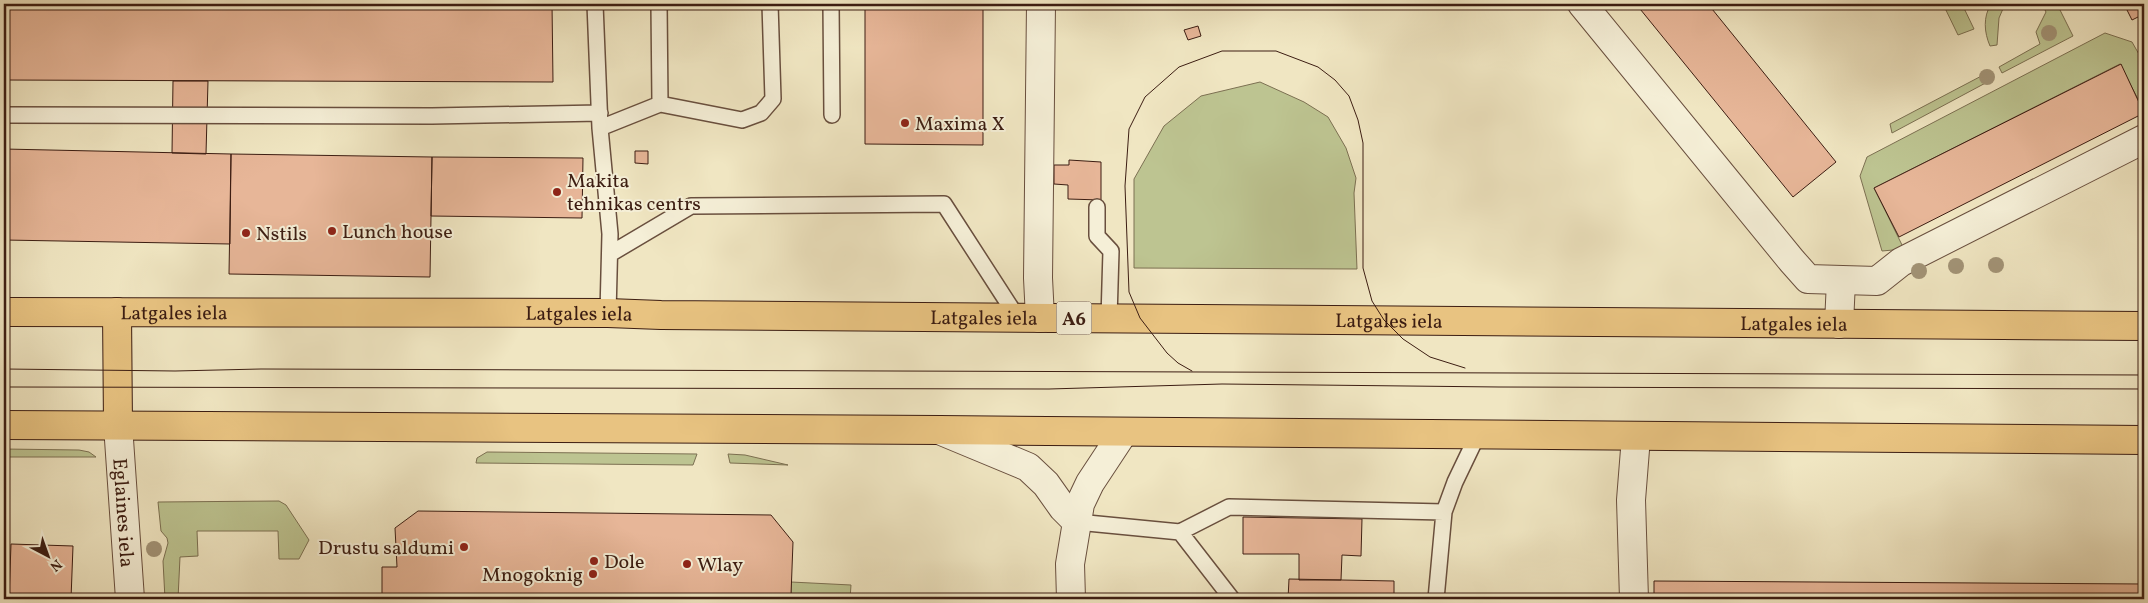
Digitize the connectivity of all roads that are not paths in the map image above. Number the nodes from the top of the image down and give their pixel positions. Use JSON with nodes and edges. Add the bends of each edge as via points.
{"nodes":[{"id":1,"x":595,"y":4,"type":"edge"},
{"id":2,"x":659,"y":4,"type":"edge"},
{"id":3,"x":770,"y":4,"type":"edge"},
{"id":4,"x":831,"y":4,"type":"edge"},
{"id":5,"x":1041,"y":4,"type":"edge"},
{"id":6,"x":1582,"y":4,"type":"edge"},
{"id":7,"x":660,"y":104,"type":"junction"},
{"id":8,"x":600,"y":112,"type":"junction"},
{"id":9,"x":4,"y":115,"type":"edge"},
{"id":10,"x":832,"y":115,"type":"dead end"},
{"id":11,"x":600,"y":128,"type":"junction"},
{"id":12,"x":2144,"y":139,"type":"edge"},
{"id":13,"x":1097,"y":207,"type":"dead end"},
{"id":14,"x":610,"y":254,"type":"junction"},
{"id":15,"x":1841,"y":281,"type":"junction"},
{"id":16,"x":4,"y":312,"type":"edge"},
{"id":17,"x":116,"y":312,"type":"junction"},
{"id":18,"x":608,"y":313,"type":"junction"},
{"id":19,"x":1029,"y":318,"type":"junction"},
{"id":20,"x":1109,"y":318,"type":"junction"},
{"id":21,"x":1839,"y":324,"type":"junction"},
{"id":22,"x":2144,"y":326,"type":"edge"},
{"id":23,"x":118,"y":425,"type":"junction"},
{"id":24,"x":4,"y":426,"type":"edge"},
{"id":25,"x":939,"y":430,"type":"junction"},
{"id":26,"x":1123,"y":433,"type":"junction"},
{"id":27,"x":1478,"y":434,"type":"junction"},
{"id":28,"x":1636,"y":437,"type":"junction"},
{"id":29,"x":2144,"y":440,"type":"edge"},
{"id":30,"x":1444,"y":512,"type":"junction"},
{"id":31,"x":1077,"y":522,"type":"junction"},
{"id":32,"x":1180,"y":532,"type":"junction"},
{"id":33,"x":130,"y":599,"type":"edge"},
{"id":34,"x":1071,"y":599,"type":"edge"},
{"id":35,"x":1232,"y":599,"type":"edge"},
{"id":36,"x":1436,"y":599,"type":"edge"},
{"id":37,"x":1634,"y":599,"type":"edge"}],
"edges":[{"from":1,"to":8,"type":"lane"},
{"from":2,"to":7,"type":"lane"},
{"from":3,"to":7,"type":"lane","via":[[774,99],[761,113],[742,120]]},
{"from":4,"to":10,"type":"lane"},
{"from":5,"to":19,"type":"street","via":[[1038,272]]},
{"from":6,"to":15,"type":"street","via":[[1808,279]]},
{"from":7,"to":11,"type":"lane"},
{"from":8,"to":9,"type":"lane","via":[[432,116]]},
{"from":8,"to":11,"type":"lane"},
{"from":11,"to":14,"type":"lane"},
{"from":12,"to":15,"type":"street","via":[[1901,262],[1877,281]]},
{"from":13,"to":20,"type":"lane","via":[[1097,236],[1111,251]]},
{"from":14,"to":18,"type":"lane"},
{"from":14,"to":19,"type":"lane","via":[[691,206],[944,204]]},
{"from":15,"to":21,"type":"street"},
{"from":16,"to":17,"type":"highway","name":"Latgales iela","number":"A6"},
{"from":17,"to":18,"type":"highway","name":"Latgales iela","number":"A6"},
{"from":17,"to":23,"type":"highway"},
{"from":18,"to":19,"type":"highway","name":"Latgales iela","number":"A6"},
{"from":19,"to":20,"type":"highway","name":"Latgales iela","number":"A6"},
{"from":20,"to":21,"type":"highway","name":"Latgales iela","number":"A6"},
{"from":21,"to":22,"type":"highway","name":"Latgales iela","number":"A6"},
{"from":23,"to":24,"type":"highway"},
{"from":23,"to":25,"type":"highway"},
{"from":23,"to":33,"type":"street","name":"Eglaines iela"},
{"from":25,"to":26,"type":"highway"},
{"from":25,"to":31,"type":"street","via":[[1028,467]]},
{"from":26,"to":27,"type":"highway"},
{"from":26,"to":31,"type":"street","via":[[1090,483],[1080,504]]},
{"from":27,"to":28,"type":"highway"},
{"from":27,"to":30,"type":"lane"},
{"from":28,"to":29,"type":"highway"},
{"from":28,"to":37,"type":"street","via":[[1631,500]]},
{"from":30,"to":32,"type":"lane","via":[[1229,507]]},
{"from":30,"to":36,"type":"lane"},
{"from":31,"to":32,"type":"lane"},
{"from":31,"to":34,"type":"street","via":[[1070,564]]},
{"from":32,"to":35,"type":"lane"}]}
